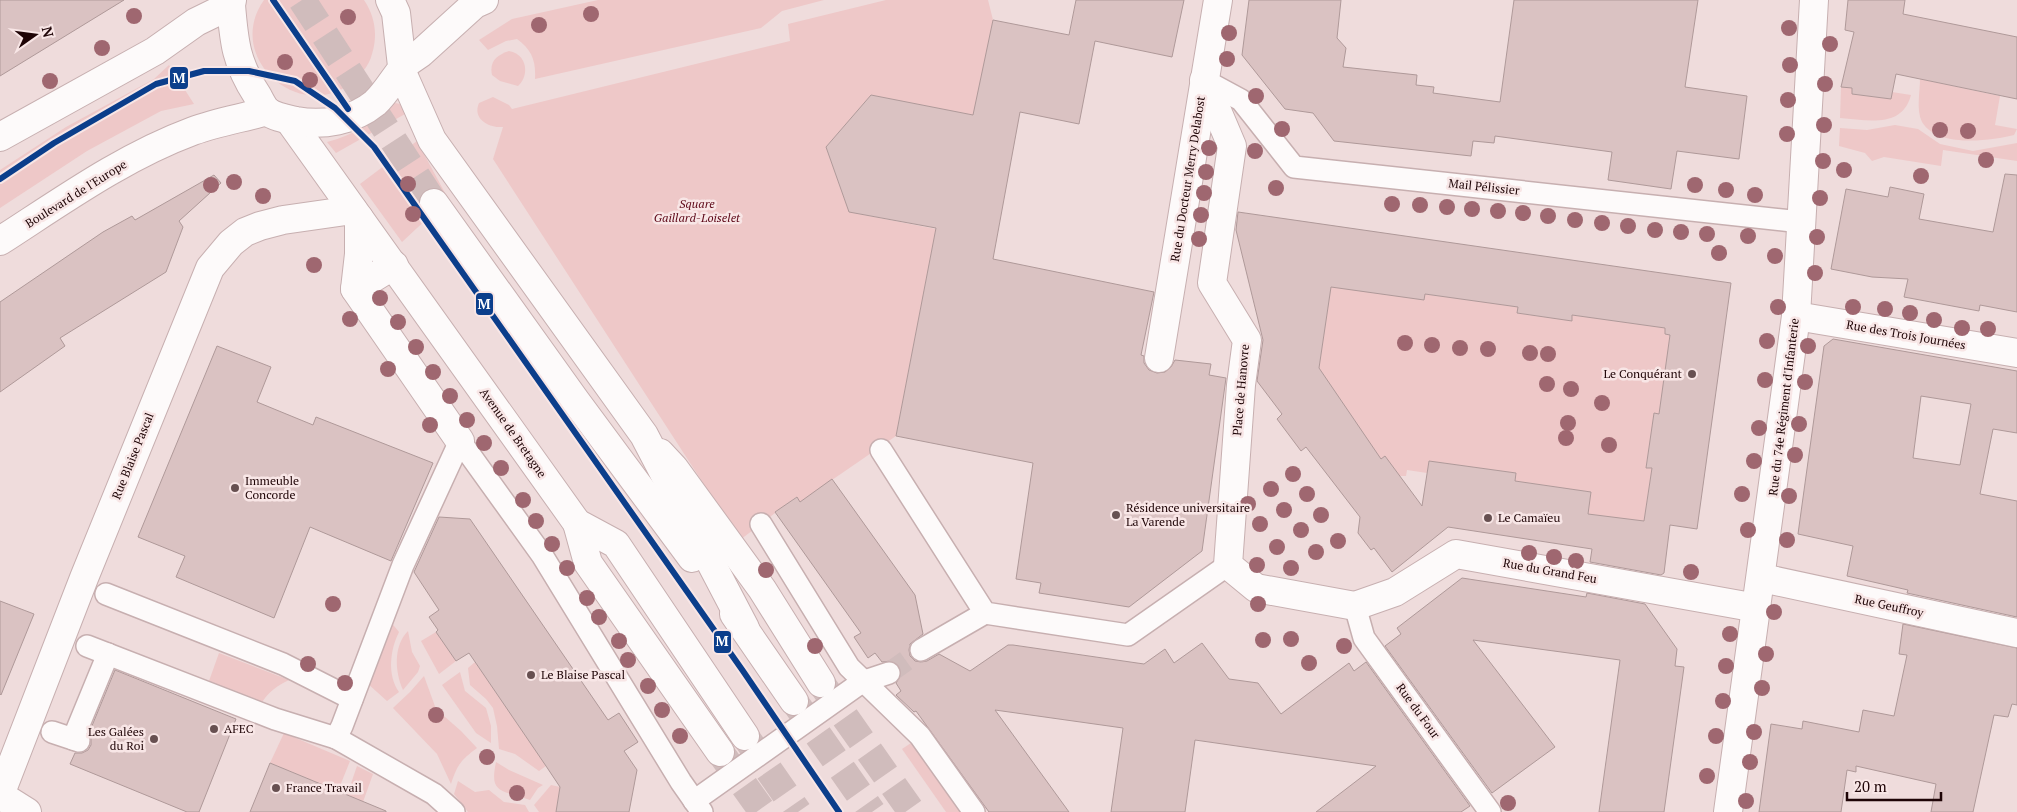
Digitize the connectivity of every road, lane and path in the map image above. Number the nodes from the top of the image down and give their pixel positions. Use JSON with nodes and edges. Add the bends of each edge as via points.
{"nodes":[{"id":1,"x":390,"y":0,"type":"edge"},
{"id":2,"x":484,"y":0,"type":"edge"},
{"id":3,"x":1218,"y":0,"type":"edge"},
{"id":4,"x":1814,"y":0,"type":"edge"},
{"id":5,"x":231,"y":2,"type":"edge"},
{"id":6,"x":401,"y":68,"type":"junction"},
{"id":7,"x":1204,"y":80,"type":"junction"},
{"id":8,"x":278,"y":116,"type":"junction"},
{"id":9,"x":0,"y":137,"type":"edge"},
{"id":10,"x":434,"y":203,"type":"tunnel mouth"},
{"id":11,"x":356,"y":214,"type":"junction"},
{"id":12,"x":1801,"y":222,"type":"junction"},
{"id":13,"x":0,"y":241,"type":"edge"},
{"id":14,"x":394,"y":265,"type":"junction"},
{"id":15,"x":356,"y":289,"type":"junction"},
{"id":16,"x":1796,"y":316,"type":"junction"},
{"id":17,"x":2017,"y":353,"type":"edge"},
{"id":18,"x":1159,"y":358,"type":"dead end"},
{"id":19,"x":644,"y":436,"type":"junction"},
{"id":20,"x":460,"y":441,"type":"junction"},
{"id":21,"x":881,"y":450,"type":"dead end"},
{"id":22,"x":578,"y":523,"type":"junction"},
{"id":23,"x":761,"y":524,"type":"dead end"},
{"id":24,"x":1228,"y":565,"type":"junction"},
{"id":25,"x":1762,"y":578,"type":"junction"},
{"id":26,"x":106,"y":594,"type":"dead end"},
{"id":27,"x":1355,"y":606,"type":"junction"},
{"id":28,"x":1757,"y":608,"type":"junction"},
{"id":29,"x":986,"y":614,"type":"junction"},
{"id":30,"x":744,"y":628,"type":"junction"},
{"id":31,"x":2017,"y":634,"type":"edge"},
{"id":32,"x":88,"y":646,"type":"dead end"},
{"id":33,"x":921,"y":650,"type":"tunnel mouth"},
{"id":34,"x":108,"y":654,"type":"junction"},
{"id":35,"x":889,"y":673,"type":"tunnel mouth"},
{"id":36,"x":862,"y":682,"type":"junction"},
{"id":37,"x":821,"y":683,"type":"tunnel mouth"},
{"id":38,"x":352,"y":699,"type":"junction"},
{"id":39,"x":794,"y":701,"type":"tunnel mouth"},
{"id":40,"x":52,"y":732,"type":"dead end"},
{"id":41,"x":745,"y":736,"type":"tunnel mouth"},
{"id":42,"x":336,"y":738,"type":"junction"},
{"id":43,"x":720,"y":752,"type":"tunnel mouth"},
{"id":44,"x":0,"y":795,"type":"edge"},
{"id":45,"x":698,"y":806,"type":"edge"},
{"id":46,"x":27,"y":812,"type":"edge"},
{"id":47,"x":454,"y":812,"type":"edge"},
{"id":48,"x":974,"y":812,"type":"edge"},
{"id":49,"x":1490,"y":812,"type":"edge"},
{"id":50,"x":1728,"y":812,"type":"edge"}],
"edges":[{"from":1,"to":6,"type":"street","via":[[396,13]]},
{"from":2,"to":6,"type":"street","via":[[475,4]]},
{"from":3,"to":7,"type":"street","name":"Rue du Docteur Merry Delabost"},
{"from":4,"to":12,"type":"street","name":"Rue du 74e Régiment d'Infanterie"},
{"from":5,"to":8,"type":"street","name":"Avenue de Bretagne","via":[[234,42],[240,65]]},
{"from":5,"to":9,"type":"street","via":[[155,51]]},
{"from":6,"to":8,"type":"street","via":[[376,102],[352,116],[311,124]]},
{"from":6,"to":19,"type":"street","via":[[432,140]]},
{"from":7,"to":12,"type":"street","name":"Mail Pélissier","via":[[1241,100],[1294,167]]},
{"from":7,"to":18,"type":"street","name":"Rue du Docteur Merry Delabost"},
{"from":7,"to":24,"type":"street","name":"Place de Hanovre","via":[[1232,146],[1212,283],[1247,340]]},
{"from":8,"to":11,"type":"street","name":"Avenue de Bretagne"},
{"from":8,"to":13,"type":"street","name":"Boulevard de l'Europe","via":[[194,130],[149,150],[110,170]]},
{"from":10,"to":30,"type":"street"},
{"from":11,"to":14,"type":"street","name":"Avenue de Bretagne"},
{"from":11,"to":15,"type":"street","via":[[359,254]]},
{"from":11,"to":44,"type":"street","name":"Rue Blaise Pascal","via":[[283,220],[260,226],[231,243],[210,268]]},
{"from":12,"to":16,"type":"street","name":"Rue du 74e Régiment d'Infanterie"},
{"from":14,"to":15,"type":"street"},
{"from":14,"to":22,"type":"street","name":"Avenue de Bretagne"},
{"from":15,"to":20,"type":"street"},
{"from":16,"to":17,"type":"street","name":"Rue des Trois Journées"},
{"from":16,"to":25,"type":"street","name":"Rue du 74e Régiment d'Infanterie"},
{"from":19,"to":30,"type":"street"},
{"from":19,"to":37,"type":"street","via":[[674,468],[762,589]]},
{"from":20,"to":38,"type":"street","via":[[403,565]]},
{"from":20,"to":45,"type":"street","via":[[542,555]]},
{"from":21,"to":29,"type":"street"},
{"from":22,"to":41,"type":"street","name":"Avenue de Bretagne","via":[[616,544]]},
{"from":22,"to":43,"type":"street","via":[[588,563]]},
{"from":23,"to":36,"type":"street","via":[[849,667]]},
{"from":24,"to":27,"type":"street","via":[[1256,588]]},
{"from":24,"to":29,"type":"street","via":[[1128,635]]},
{"from":25,"to":28,"type":"street","name":"Rue du 74e Régiment d'Infanterie"},
{"from":25,"to":31,"type":"street","name":"Rue Geuffroy"},
{"from":26,"to":38,"type":"street","via":[[283,664]]},
{"from":27,"to":28,"type":"street","name":"Rue du Grand Feu","via":[[1395,592],[1456,554]]},
{"from":27,"to":49,"type":"street","name":"Rue du Four","via":[[1364,638]]},
{"from":28,"to":50,"type":"street","name":"Rue du 74e Régiment d'Infanterie"},
{"from":29,"to":33,"type":"street"},
{"from":30,"to":39,"type":"street"},
{"from":32,"to":34,"type":"street"},
{"from":34,"to":40,"type":"street","via":[[76,740]]},
{"from":34,"to":42,"type":"street","via":[[275,719]]},
{"from":35,"to":36,"type":"street"},
{"from":36,"to":45,"type":"street"},
{"from":36,"to":48,"type":"street","via":[[920,736]]},
{"from":38,"to":42,"type":"street"},
{"from":42,"to":47,"type":"street","via":[[434,794]]},
{"from":44,"to":46,"type":"street"}]}
